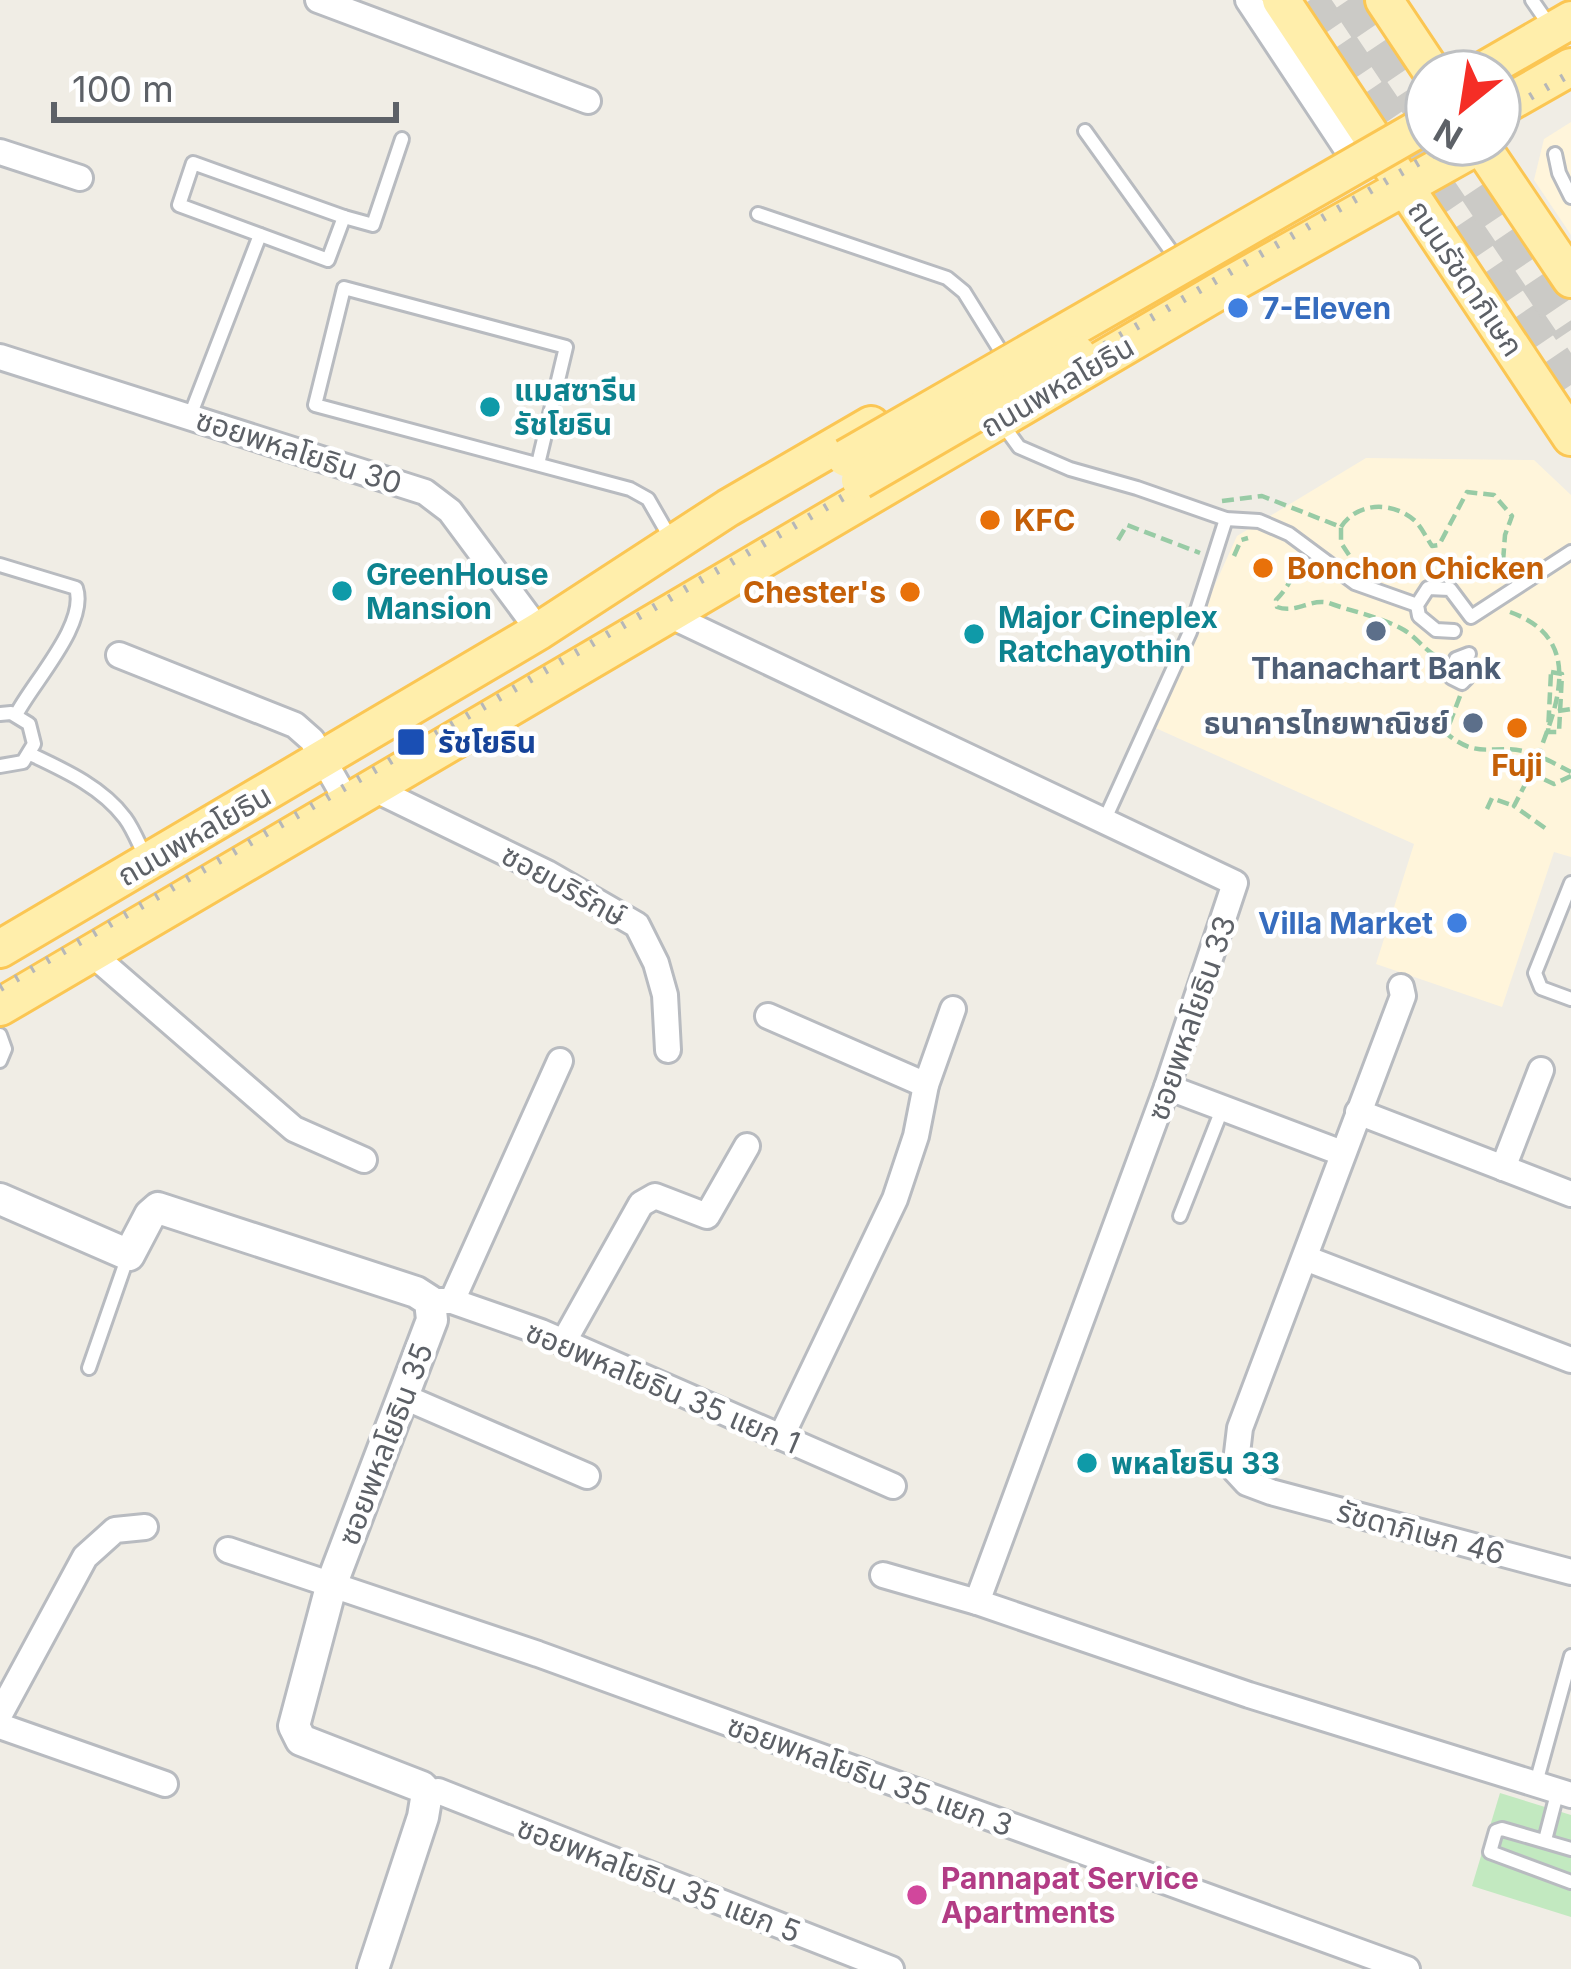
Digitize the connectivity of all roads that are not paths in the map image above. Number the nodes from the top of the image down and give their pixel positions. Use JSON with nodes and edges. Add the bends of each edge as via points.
{"nodes":[{"id":1,"x":318,"y":0,"type":"edge"},
{"id":2,"x":1248,"y":0,"type":"edge"},
{"id":3,"x":1281,"y":0,"type":"edge"},
{"id":4,"x":1384,"y":0,"type":"edge"},
{"id":5,"x":1557,"y":23,"type":"edge"},
{"id":6,"x":1416,"y":48,"type":"edge"},
{"id":7,"x":1518,"y":48,"type":"edge"},
{"id":8,"x":1523,"y":58,"type":"edge"},
{"id":9,"x":1571,"y":67,"type":"edge"},
{"id":10,"x":1571,"y":92,"type":"edge"},
{"id":11,"x":1523,"y":94,"type":"edge"},
{"id":12,"x":588,"y":101,"type":"dead end"},
{"id":13,"x":1403,"y":118,"type":"edge"},
{"id":14,"x":1523,"y":120,"type":"edge"},
{"id":15,"x":1085,"y":130,"type":"dead end"},
{"id":16,"x":1403,"y":138,"type":"edge"},
{"id":17,"x":402,"y":139,"type":"dead end"},
{"id":18,"x":1360,"y":144,"type":"junction"},
{"id":19,"x":0,"y":152,"type":"edge"},
{"id":20,"x":1556,"y":154,"type":"dead end"},
{"id":21,"x":1403,"y":163,"type":"edge"},
{"id":22,"x":1438,"y":168,"type":"edge"},
{"id":23,"x":1496,"y":168,"type":"edge"},
{"id":24,"x":80,"y":178,"type":"dead end"},
{"id":25,"x":1405,"y":187,"type":"junction"},
{"id":26,"x":1571,"y":196,"type":"edge"},
{"id":27,"x":758,"y":214,"type":"dead end"},
{"id":28,"x":344,"y":217,"type":"junction"},
{"id":29,"x":260,"y":235,"type":"junction"},
{"id":30,"x":1180,"y":246,"type":"junction"},
{"id":31,"x":1571,"y":279,"type":"edge"},
{"id":32,"x":1223,"y":288,"type":"junction"},
{"id":33,"x":1000,"y":350,"type":"junction"},
{"id":34,"x":0,"y":357,"type":"edge"},
{"id":35,"x":190,"y":416,"type":"junction"},
{"id":36,"x":999,"y":420,"type":"junction"},
{"id":37,"x":1571,"y":437,"type":"edge"},
{"id":38,"x":538,"y":464,"type":"junction"},
{"id":39,"x":853,"y":469,"type":"junction"},
{"id":40,"x":1226,"y":519,"type":"junction"},
{"id":41,"x":675,"y":546,"type":"junction"},
{"id":42,"x":1571,"y":552,"type":"edge"},
{"id":43,"x":0,"y":565,"type":"edge"},
{"id":44,"x":635,"y":571,"type":"junction"},
{"id":45,"x":1417,"y":605,"type":"junction"},
{"id":46,"x":670,"y":616,"type":"junction"},
{"id":47,"x":539,"y":631,"type":"junction"},
{"id":48,"x":1454,"y":631,"type":"dead end"},
{"id":49,"x":637,"y":636,"type":"junction"},
{"id":50,"x":1468,"y":653,"type":"dead end"},
{"id":51,"x":119,"y":656,"type":"dead end"},
{"id":52,"x":1467,"y":678,"type":"road end"},
{"id":53,"x":0,"y":713,"type":"edge"},
{"id":54,"x":16,"y":715,"type":"junction"},
{"id":55,"x":30,"y":754,"type":"junction"},
{"id":56,"x":322,"y":760,"type":"junction"},
{"id":57,"x":0,"y":766,"type":"edge"},
{"id":58,"x":360,"y":795,"type":"junction"},
{"id":59,"x":1105,"y":819,"type":"junction"},
{"id":60,"x":148,"y":861,"type":"junction"},
{"id":61,"x":1571,"y":883,"type":"edge"},
{"id":62,"x":0,"y":949,"type":"edge"},
{"id":63,"x":91,"y":953,"type":"junction"},
{"id":64,"x":1401,"y":987,"type":"dead end"},
{"id":65,"x":1571,"y":999,"type":"edge"},
{"id":66,"x":0,"y":1007,"type":"edge"},
{"id":67,"x":953,"y":1009,"type":"dead end"},
{"id":68,"x":768,"y":1016,"type":"dead end"},
{"id":69,"x":0,"y":1035,"type":"edge"},
{"id":70,"x":668,"y":1050,"type":"dead end"},
{"id":71,"x":0,"y":1061,"type":"edge"},
{"id":72,"x":560,"y":1061,"type":"dead end"},
{"id":73,"x":1541,"y":1070,"type":"dead end"},
{"id":74,"x":926,"y":1085,"type":"junction"},
{"id":75,"x":1167,"y":1087,"type":"junction"},
{"id":76,"x":1223,"y":1107,"type":"junction"},
{"id":77,"x":1358,"y":1112,"type":"junction"},
{"id":78,"x":747,"y":1146,"type":"dead end"},
{"id":79,"x":1342,"y":1154,"type":"junction"},
{"id":80,"x":364,"y":1160,"type":"dead end"},
{"id":81,"x":1503,"y":1168,"type":"junction"},
{"id":82,"x":1571,"y":1194,"type":"edge"},
{"id":83,"x":0,"y":1199,"type":"edge"},
{"id":84,"x":1180,"y":1216,"type":"dead end"},
{"id":85,"x":129,"y":1255,"type":"junction"},
{"id":86,"x":1305,"y":1258,"type":"junction"},
{"id":87,"x":441,"y":1301,"type":"junction"},
{"id":88,"x":563,"y":1343,"type":"junction"},
{"id":89,"x":1571,"y":1360,"type":"edge"},
{"id":90,"x":89,"y":1368,"type":"dead end"},
{"id":91,"x":402,"y":1396,"type":"junction"},
{"id":92,"x":781,"y":1437,"type":"junction"},
{"id":93,"x":587,"y":1476,"type":"dead end"},
{"id":94,"x":893,"y":1486,"type":"dead end"},
{"id":95,"x":145,"y":1527,"type":"dead end"},
{"id":96,"x":228,"y":1550,"type":"dead end"},
{"id":97,"x":1571,"y":1571,"type":"edge"},
{"id":98,"x":884,"y":1576,"type":"dead end"},
{"id":99,"x":332,"y":1583,"type":"junction"},
{"id":100,"x":977,"y":1602,"type":"junction"},
{"id":101,"x":1571,"y":1656,"type":"edge"},
{"id":102,"x":0,"y":1714,"type":"edge"},
{"id":103,"x":0,"y":1726,"type":"edge"},
{"id":104,"x":0,"y":1742,"type":"edge"},
{"id":105,"x":165,"y":1784,"type":"dead end"},
{"id":106,"x":1555,"y":1789,"type":"edge"},
{"id":107,"x":427,"y":1793,"type":"junction"},
{"id":108,"x":1545,"y":1840,"type":"junction"},
{"id":109,"x":1571,"y":1849,"type":"edge"},
{"id":110,"x":1571,"y":1882,"type":"edge"},
{"id":111,"x":374,"y":1969,"type":"edge"},
{"id":112,"x":891,"y":1969,"type":"edge"},
{"id":113,"x":1407,"y":1969,"type":"edge"}],
"edges":[{"from":1,"to":12,"type":"street"},
{"from":2,"to":18,"type":"street"},
{"from":3,"to":18,"type":"main road","name":"ถนนรัชดาภิเษก"},
{"from":4,"to":6,"type":"main road"},
{"from":5,"to":7,"type":"main road"},
{"from":5,"to":8,"type":"main road"},
{"from":9,"to":11,"type":"main road"},
{"from":10,"to":14,"type":"main road"},
{"from":13,"to":18,"type":"main road","name":"ถนนพหลโยธิน"},
{"from":15,"to":30,"type":"lane"},
{"from":16,"to":39,"type":"main road","name":"ถนนพหลโยธิน","bridge":true},
{"from":17,"to":28,"type":"lane","via":[[373,225]]},
{"from":18,"to":25,"type":"main road","name":"ถนนรัชดาภิเษก"},
{"from":18,"to":30,"type":"main road","name":"ถนนพหลโยธิน"},
{"from":19,"to":24,"type":"street"},
{"from":20,"to":26,"type":"lane"},
{"from":21,"to":39,"type":"main road","name":"ถนนพหลโยธิน","bridge":true},
{"from":22,"to":25,"type":"main road","name":"ถนนพหลโยธิน"},
{"from":23,"to":31,"type":"main road"},
{"from":25,"to":32,"type":"main road","name":"ถนนพหลโยธิน"},
{"from":25,"to":37,"type":"main road","name":"ถนนรัชดาภิเษก"},
{"from":27,"to":33,"type":"lane","via":[[947,278]]},
{"from":28,"to":29,"type":"lane","via":[[328,260]]},
{"from":28,"to":29,"type":"lane","via":[[193,163],[178,205]]},
{"from":29,"to":35,"type":"lane"},
{"from":30,"to":32,"type":"main road","via":[[1220,265]]},
{"from":30,"to":33,"type":"main road","name":"ถนนพหลโยธิน"},
{"from":32,"to":36,"type":"main road","name":"ถนนพหลโยธิน"},
{"from":33,"to":41,"type":"main road","name":"ถนนพหลโยธิน"},
{"from":34,"to":35,"type":"street","name":"ซอยพหลโยธิน 30"},
{"from":35,"to":47,"type":"street","name":"ซอยพหลโยธิน 30","via":[[425,492],[450,511]]},
{"from":36,"to":40,"type":"lane","via":[[1025,450]]},
{"from":36,"to":46,"type":"main road","name":"ถนนพหลโยธิน"},
{"from":38,"to":38,"type":"lane","via":[[566,347],[344,288],[316,405]]},
{"from":38,"to":41,"type":"lane","via":[[630,489],[648,500]]},
{"from":39,"to":44,"type":"main road","name":"ถนนพหลโยธิน","via":[[671,562]]},
{"from":39,"to":49,"type":"main road","name":"ถนนพหลโยธิน","via":[[662,596]]},
{"from":40,"to":45,"type":"lane","via":[[1259,520],[1355,583]]},
{"from":40,"to":59,"type":"lane","via":[[1190,632]]},
{"from":41,"to":44,"type":"main road","name":"ถนนพหลโยธิน"},
{"from":42,"to":45,"type":"lane","via":[[1471,616],[1443,586],[1428,588]]},
{"from":43,"to":54,"type":"lane","via":[[79,594],[67,635]]},
{"from":44,"to":47,"type":"main road","name":"ถนนพหลโยธิน"},
{"from":45,"to":48,"type":"lane","via":[[1429,627]]},
{"from":46,"to":49,"type":"main road","name":"ถนนพหลโยธิน"},
{"from":46,"to":59,"type":"street","name":"ซอยพหลโยธิน 33"},
{"from":47,"to":56,"type":"main road","name":"ถนนพหลโยธิน"},
{"from":49,"to":58,"type":"main road","name":"ถนนพหลโยธิน"},
{"from":50,"to":52,"type":"lane","via":[[1453,664],[1452,678]]},
{"from":51,"to":56,"type":"street","via":[[295,725]]},
{"from":53,"to":54,"type":"lane"},
{"from":54,"to":55,"type":"lane","via":[[34,734]]},
{"from":55,"to":57,"type":"lane"},
{"from":55,"to":60,"type":"lane","via":[[102,796]]},
{"from":56,"to":58,"type":"street"},
{"from":56,"to":60,"type":"main road","name":"ถนนพหลโยธิน"},
{"from":58,"to":63,"type":"main road","name":"ถนนพหลโยธิน"},
{"from":58,"to":70,"type":"street","name":"ซอยบริรักษ์","via":[[547,874],[637,925],[665,994]]},
{"from":59,"to":75,"type":"street","name":"ซอยพหลโยธิน 33","via":[[1235,883]]},
{"from":60,"to":62,"type":"main road","name":"ถนนพหลโยธิน"},
{"from":61,"to":65,"type":"lane","via":[[1535,973],[1541,988]]},
{"from":63,"to":66,"type":"main road","name":"ถนนพหลโยธิน"},
{"from":63,"to":80,"type":"street","via":[[294,1129]]},
{"from":64,"to":77,"type":"street"},
{"from":67,"to":74,"type":"street"},
{"from":68,"to":74,"type":"street"},
{"from":69,"to":71,"type":"lane"},
{"from":72,"to":87,"type":"street"},
{"from":73,"to":81,"type":"street"},
{"from":74,"to":92,"type":"street","via":[[895,1199]]},
{"from":75,"to":76,"type":"street"},
{"from":75,"to":100,"type":"street","name":"ซอยพหลโยธิน 33"},
{"from":76,"to":79,"type":"street"},
{"from":76,"to":84,"type":"lane"},
{"from":77,"to":79,"type":"street"},
{"from":77,"to":81,"type":"street"},
{"from":78,"to":88,"type":"street","via":[[707,1216],[648,1197]]},
{"from":79,"to":86,"type":"street"},
{"from":81,"to":82,"type":"street"},
{"from":83,"to":85,"type":"street"},
{"from":85,"to":87,"type":"street","name":"ซอยพหลโยธิน 35","via":[[158,1208]]},
{"from":85,"to":90,"type":"lane"},
{"from":86,"to":89,"type":"street"},
{"from":86,"to":97,"type":"street","name":"รัชดาภิเษก 46","via":[[1240,1428],[1235,1471],[1270,1492]]},
{"from":87,"to":88,"type":"street","name":"ซอยพหลโยธิน 35 แยก 1"},
{"from":87,"to":91,"type":"street","name":"ซอยพหลโยธิน 35"},
{"from":88,"to":92,"type":"street","name":"ซอยพหลโยธิน 35 แยก 1"},
{"from":91,"to":93,"type":"street"},
{"from":91,"to":99,"type":"street","name":"ซอยพหลโยธิน 35"},
{"from":92,"to":94,"type":"street","name":"ซอยพหลโยธิน 35 แยก 1"},
{"from":95,"to":102,"type":"street","via":[[116,1530],[85,1557]]},
{"from":96,"to":99,"type":"street","name":"ซอยพหลโยธิน 35 แยก 3"},
{"from":98,"to":100,"type":"street"},
{"from":99,"to":107,"type":"street","name":"ซอยพหลโยธิน 35","via":[[295,1732]]},
{"from":99,"to":113,"type":"street","name":"ซอยพหลโยธิน 35 แยก 3"},
{"from":100,"to":106,"type":"street"},
{"from":101,"to":106,"type":"lane"},
{"from":103,"to":104,"type":"street"},
{"from":103,"to":105,"type":"street"},
{"from":106,"to":108,"type":"lane"},
{"from":107,"to":111,"type":"street"},
{"from":107,"to":112,"type":"street","name":"ซอยพหลโยธิน 35 แยก 5"},
{"from":108,"to":109,"type":"lane"},
{"from":108,"to":110,"type":"lane","via":[[1502,1829],[1490,1852]]}]}
